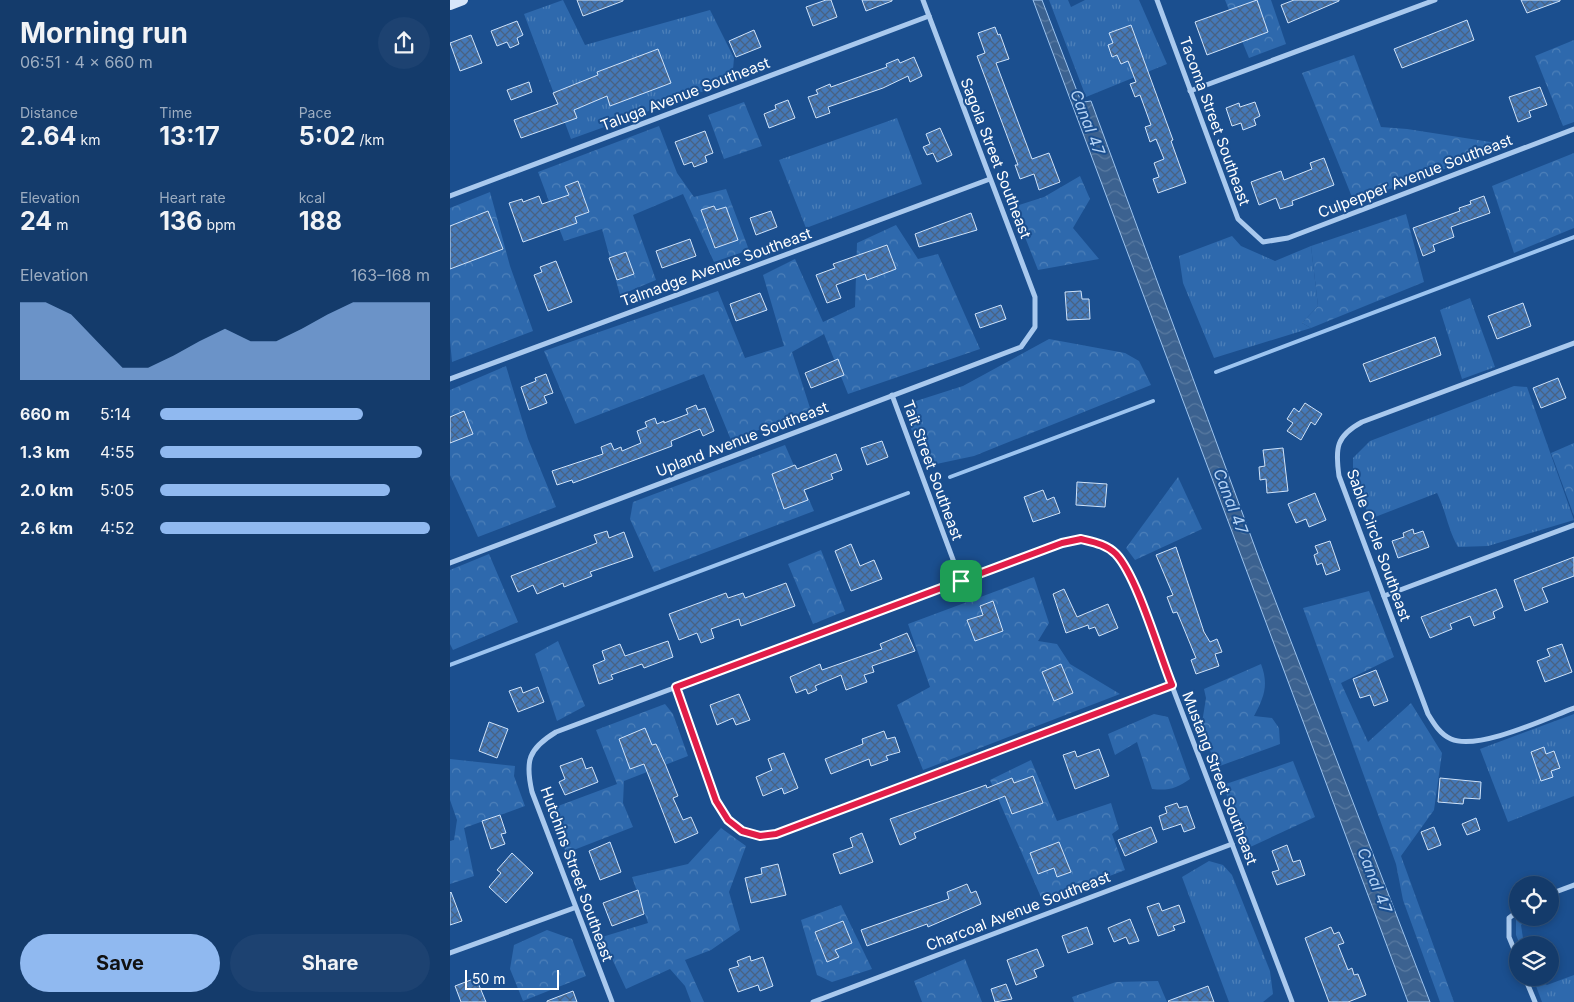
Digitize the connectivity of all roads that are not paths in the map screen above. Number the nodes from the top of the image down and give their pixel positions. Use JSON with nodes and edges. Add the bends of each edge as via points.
{"nodes":[{"id":1,"x":463,"y":0,"type":"edge"},
{"id":2,"x":923,"y":0,"type":"edge"},
{"id":3,"x":1157,"y":0,"type":"edge"},
{"id":4,"x":1435,"y":0,"type":"edge"},
{"id":5,"x":450,"y":5,"type":"edge"},
{"id":6,"x":929,"y":16,"type":"junction"},
{"id":7,"x":1190,"y":91,"type":"junction"},
{"id":8,"x":1574,"y":129,"type":"edge"},
{"id":9,"x":990,"y":179,"type":"junction"},
{"id":10,"x":450,"y":196,"type":"edge"},
{"id":11,"x":1263,"y":242,"type":"joint"},
{"id":12,"x":1035,"y":327,"type":"joint"},
{"id":13,"x":1574,"y":343,"type":"edge"},
{"id":14,"x":450,"y":379,"type":"edge"},
{"id":15,"x":892,"y":395,"type":"junction"},
{"id":16,"x":1574,"y":525,"type":"edge"},
{"id":17,"x":450,"y":563,"type":"edge"},
{"id":18,"x":961,"y":581,"type":"junction"},
{"id":19,"x":1384,"y":596,"type":"junction"},
{"id":20,"x":1172,"y":685,"type":"junction"},
{"id":21,"x":676,"y":687,"type":"junction"},
{"id":22,"x":1574,"y":708,"type":"edge"},
{"id":23,"x":1232,"y":844,"type":"junction"},
{"id":24,"x":1574,"y":885,"type":"edge"},
{"id":25,"x":1559,"y":891,"type":"edge"},
{"id":26,"x":574,"y":908,"type":"junction"},
{"id":27,"x":450,"y":953,"type":"edge"},
{"id":28,"x":1528,"y":986,"type":"edge"},
{"id":29,"x":612,"y":1002,"type":"edge"},
{"id":30,"x":812,"y":1002,"type":"edge"},
{"id":31,"x":1292,"y":1002,"type":"edge"},
{"id":32,"x":1535,"y":1002,"type":"edge"}],
"edges":[{"from":1,"to":5,"type":"street"},
{"from":2,"to":6,"type":"street","name":"Sagola Street Southeast"},
{"from":3,"to":7,"type":"street","name":"Tacoma Street Southeast"},
{"from":4,"to":7,"type":"street"},
{"from":6,"to":9,"type":"street","name":"Sagola Street Southeast"},
{"from":6,"to":10,"type":"street","name":"Taluga Avenue Southeast"},
{"from":7,"to":11,"type":"street","name":"Tacoma Street Southeast","via":[[1238,219]]},
{"from":8,"to":11,"type":"street","name":"Culpepper Avenue Southeast","via":[[1288,238]]},
{"from":9,"to":12,"type":"street","name":"Sagola Street Southeast","via":[[1035,297]]},
{"from":9,"to":14,"type":"street","name":"Talmadge Avenue Southeast"},
{"from":12,"to":15,"type":"street","name":"Upland Avenue Southeast","via":[[1021,347]]},
{"from":13,"to":19,"type":"street","name":"Sable Circle Southeast","via":[[1362,422],[1350,428],[1339,441],[1336,456],[1339,476]]},
{"from":15,"to":17,"type":"street","name":"Upland Avenue Southeast"},
{"from":15,"to":18,"type":"street","name":"Tait Street Southeast"},
{"from":16,"to":19,"type":"street"},
{"from":18,"to":20,"type":"street","name":"Mustang Street Southeast","via":[[1062,543],[1081,539],[1101,544],[1115,553],[1128,570]]},
{"from":18,"to":21,"type":"street"},
{"from":19,"to":22,"type":"street","name":"Sable Circle Southeast","via":[[1428,714],[1438,730],[1452,740],[1467,743],[1485,741]]},
{"from":20,"to":21,"type":"street","via":[[785,830],[760,836],[742,831],[728,820],[716,801]]},
{"from":20,"to":23,"type":"street","name":"Mustang Street Southeast"},
{"from":21,"to":26,"type":"street","name":"Hutchins Street Southeast","via":[[556,732],[541,741],[531,753],[527,771],[532,792]]},
{"from":23,"to":30,"type":"street","name":"Charcoal Avenue Southeast"},
{"from":23,"to":31,"type":"street","name":"Mustang Street Southeast"},
{"from":24,"to":25,"type":"street"},
{"from":26,"to":27,"type":"street"},
{"from":26,"to":29,"type":"street","name":"Hutchins Street Southeast"},
{"from":28,"to":32,"type":"street"}]}
